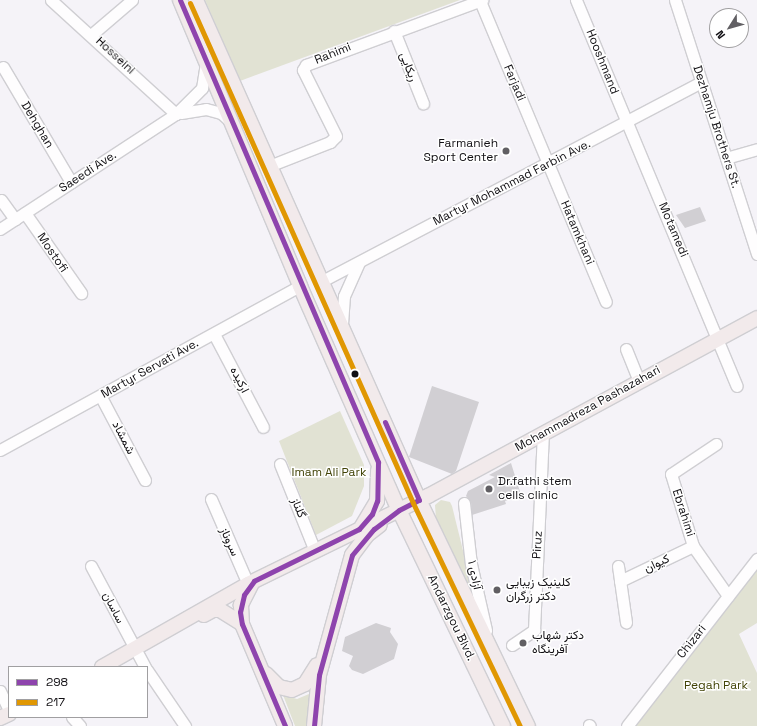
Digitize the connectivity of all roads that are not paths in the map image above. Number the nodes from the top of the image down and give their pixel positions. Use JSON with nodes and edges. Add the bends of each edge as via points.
{"nodes":[{"id":1,"x":51,"y":0,"type":"edge"},
{"id":2,"x":132,"y":0,"type":"edge"},
{"id":3,"x":180,"y":0,"type":"edge"},
{"id":4,"x":196,"y":0,"type":"edge"},
{"id":5,"x":481,"y":0,"type":"edge"},
{"id":6,"x":576,"y":0,"type":"edge"},
{"id":7,"x":675,"y":0,"type":"edge"},
{"id":8,"x":394,"y":31,"type":"junction"},
{"id":9,"x":91,"y":34,"type":"junction"},
{"id":10,"x":206,"y":63,"type":"junction"},
{"id":11,"x":4,"y":67,"type":"dead end"},
{"id":12,"x":701,"y":82,"type":"junction"},
{"id":13,"x":422,"y":103,"type":"dead end"},
{"id":14,"x":176,"y":114,"type":"junction"},
{"id":15,"x":233,"y":124,"type":"junction"},
{"id":16,"x":627,"y":124,"type":"junction"},
{"id":17,"x":757,"y":149,"type":"edge"},
{"id":18,"x":726,"y":158,"type":"junction"},
{"id":19,"x":548,"y":165,"type":"junction"},
{"id":20,"x":269,"y":166,"type":"junction"},
{"id":21,"x":71,"y":182,"type":"junction"},
{"id":22,"x":1,"y":200,"type":"edge"},
{"id":23,"x":25,"y":213,"type":"junction"},
{"id":24,"x":15,"y":220,"type":"junction"},
{"id":25,"x":0,"y":229,"type":"edge"},
{"id":26,"x":757,"y":254,"type":"edge"},
{"id":27,"x":359,"y":262,"type":"junction"},
{"id":28,"x":322,"y":281,"type":"junction"},
{"id":29,"x":300,"y":286,"type":"junction"},
{"id":30,"x":81,"y":293,"type":"dead end"},
{"id":31,"x":606,"y":302,"type":"dead end"},
{"id":32,"x":757,"y":318,"type":"edge"},
{"id":33,"x":342,"y":324,"type":"junction"},
{"id":34,"x":214,"y":334,"type":"junction"},
{"id":35,"x":719,"y":337,"type":"junction"},
{"id":36,"x":626,"y":349,"type":"dead end"},
{"id":37,"x":639,"y":381,"type":"junction"},
{"id":38,"x":738,"y":386,"type":"dead end"},
{"id":39,"x":101,"y":396,"type":"junction"},
{"id":40,"x":263,"y":427,"type":"dead end"},
{"id":41,"x":543,"y":433,"type":"junction"},
{"id":42,"x":716,"y":444,"type":"dead end"},
{"id":43,"x":0,"y":450,"type":"edge"},
{"id":44,"x":398,"y":453,"type":"junction"},
{"id":45,"x":378,"y":462,"type":"junction"},
{"id":46,"x":280,"y":464,"type":"dead end"},
{"id":47,"x":145,"y":480,"type":"dead end"},
{"id":48,"x":211,"y":500,"type":"dead end"},
{"id":49,"x":419,"y":500,"type":"junction"},
{"id":50,"x":464,"y":503,"type":"dead end"},
{"id":51,"x":399,"y":510,"type":"junction"},
{"id":52,"x":359,"y":529,"type":"junction"},
{"id":53,"x":331,"y":543,"type":"junction"},
{"id":54,"x":693,"y":546,"type":"junction"},
{"id":55,"x":315,"y":551,"type":"junction"},
{"id":56,"x":352,"y":555,"type":"junction"},
{"id":57,"x":757,"y":559,"type":"edge"},
{"id":58,"x":92,"y":566,"type":"dead end"},
{"id":59,"x":618,"y":566,"type":"dead end"},
{"id":60,"x":620,"y":581,"type":"junction"},
{"id":61,"x":251,"y":583,"type":"junction"},
{"id":62,"x":728,"y":596,"type":"junction"},
{"id":63,"x":626,"y":622,"type":"dead end"},
{"id":64,"x":181,"y":624,"type":"junction"},
{"id":65,"x":242,"y":624,"type":"junction"},
{"id":66,"x":332,"y":624,"type":"junction"},
{"id":67,"x":512,"y":645,"type":"dead end"},
{"id":68,"x":489,"y":646,"type":"junction"},
{"id":69,"x":134,"y":650,"type":"junction"},
{"id":70,"x":258,"y":662,"type":"junction"},
{"id":71,"x":104,"y":666,"type":"edge"},
{"id":72,"x":144,"y":666,"type":"edge"},
{"id":73,"x":148,"y":671,"type":"edge"},
{"id":74,"x":0,"y":691,"type":"edge"},
{"id":75,"x":8,"y":708,"type":"edge"},
{"id":76,"x":73,"y":718,"type":"edge"},
{"id":77,"x":525,"y":721,"type":"edge"},
{"id":78,"x":80,"y":726,"type":"edge"},
{"id":79,"x":185,"y":726,"type":"edge"},
{"id":80,"x":285,"y":726,"type":"edge"},
{"id":81,"x":314,"y":726,"type":"edge"},
{"id":82,"x":503,"y":726,"type":"edge"},
{"id":83,"x":627,"y":726,"type":"edge"}],
"edges":[{"from":1,"to":9,"type":"street","name":"Hosseini"},
{"from":2,"to":9,"type":"street"},
{"from":3,"to":10,"type":"main road","name":"Andarzgou Blvd."},
{"from":4,"to":20,"type":"main road","name":"Andarzgou Blvd."},
{"from":5,"to":8,"type":"street","name":"Rahimi"},
{"from":5,"to":19,"type":"street","name":"Farjadi"},
{"from":6,"to":16,"type":"street","name":"Hooshmand"},
{"from":7,"to":12,"type":"street","name":"Dezhamju Brothers St."},
{"from":8,"to":13,"type":"street","name":"ریکایی"},
{"from":8,"to":20,"type":"street","name":"Rahimi","via":[[306,65],[303,70],[336,136],[330,142]]},
{"from":9,"to":14,"type":"street","name":"Hosseini"},
{"from":10,"to":14,"type":"street","name":"Saeedi Ave.","via":[[202,88]]},
{"from":10,"to":15,"type":"main road","name":"Andarzgou Blvd."},
{"from":11,"to":21,"type":"street","name":"Dehghan"},
{"from":12,"to":16,"type":"street","name":"Martyr Mohammad Farbin Ave."},
{"from":12,"to":18,"type":"street","name":"Dezhamju Brothers St."},
{"from":14,"to":15,"type":"street","name":"Saeedi Ave.","via":[[206,109],[221,113]]},
{"from":14,"to":21,"type":"street","name":"Saeedi Ave."},
{"from":15,"to":29,"type":"main road","name":"Andarzgou Blvd."},
{"from":16,"to":19,"type":"street","name":"Martyr Mohammad Farbin Ave."},
{"from":16,"to":35,"type":"street","name":"Motamedi"},
{"from":17,"to":18,"type":"street"},
{"from":18,"to":26,"type":"street","name":"Dezhamju Brothers St."},
{"from":19,"to":27,"type":"street","name":"Martyr Mohammad Farbin Ave."},
{"from":19,"to":31,"type":"street","name":"Hatamkhani"},
{"from":20,"to":28,"type":"main road","name":"Andarzgou Blvd."},
{"from":21,"to":23,"type":"street","name":"Saeedi Ave."},
{"from":22,"to":24,"type":"street"},
{"from":23,"to":24,"type":"street","name":"Saeedi Ave."},
{"from":23,"to":30,"type":"street","name":"Mostofi"},
{"from":24,"to":25,"type":"street","name":"Saeedi Ave."},
{"from":27,"to":28,"type":"street","name":"Martyr Mohammad Farbin Ave."},
{"from":27,"to":33,"type":"street","via":[[344,296]]},
{"from":28,"to":33,"type":"main road","name":"Andarzgou Blvd."},
{"from":29,"to":34,"type":"street","name":"Martyr Servati Ave."},
{"from":29,"to":45,"type":"main road","name":"Andarzgou Blvd."},
{"from":32,"to":35,"type":"main road","name":"Mohammadreza Pashazahari"},
{"from":33,"to":44,"type":"main road","name":"Andarzgou Blvd."},
{"from":34,"to":39,"type":"street","name":"Martyr Servati Ave."},
{"from":34,"to":40,"type":"street","name":"ارکیده"},
{"from":35,"to":37,"type":"main road","name":"Mohammadreza Pashazahari"},
{"from":35,"to":38,"type":"street","name":"Motamedi"},
{"from":36,"to":37,"type":"street"},
{"from":37,"to":41,"type":"main road","name":"Mohammadreza Pashazahari"},
{"from":39,"to":43,"type":"street","name":"Martyr Servati Ave."},
{"from":39,"to":47,"type":"street","name":"شمشاد"},
{"from":41,"to":49,"type":"main road","name":"Mohammadreza Pashazahari"},
{"from":41,"to":67,"type":"street","name":"Piruz","via":[[534,630]]},
{"from":42,"to":54,"type":"street","name":"Ebrahimi","via":[[671,474]]},
{"from":44,"to":45,"type":"main road","via":[[389,464]]},
{"from":44,"to":49,"type":"main road","name":"Andarzgou Blvd."},
{"from":45,"to":51,"type":"main road","name":"Andarzgou Blvd."},
{"from":45,"to":52,"type":"main road","via":[[380,482],[377,501],[372,514]]},
{"from":46,"to":55,"type":"street","name":"گلناز"},
{"from":48,"to":61,"type":"street","name":"سروناز"},
{"from":49,"to":51,"type":"main road","name":"Mohammadreza Pashazahari"},
{"from":49,"to":68,"type":"main road","name":"Andarzgou Blvd."},
{"from":50,"to":68,"type":"street","name":"آزادی ۱","via":[[471,564]]},
{"from":51,"to":52,"type":"main road"},
{"from":51,"to":56,"type":"main road","via":[[367,535]]},
{"from":51,"to":82,"type":"main road","name":"Andarzgou Blvd."},
{"from":52,"to":53,"type":"main road"},
{"from":53,"to":55,"type":"main road"},
{"from":53,"to":56,"type":"main road","via":[[346,544]]},
{"from":54,"to":60,"type":"street","name":"کیوان"},
{"from":54,"to":62,"type":"street","name":"Ebrahimi"},
{"from":55,"to":61,"type":"main road"},
{"from":56,"to":66,"type":"main road"},
{"from":57,"to":62,"type":"street","name":"Chizari"},
{"from":58,"to":69,"type":"street","name":"ساسان"},
{"from":59,"to":60,"type":"street"},
{"from":60,"to":63,"type":"street"},
{"from":61,"to":64,"type":"main road","via":[[185,618]]},
{"from":61,"to":65,"type":"main road","via":[[241,605]]},
{"from":62,"to":83,"type":"street","name":"Chizari"},
{"from":64,"to":65,"type":"main road","via":[[213,610],[227,613]]},
{"from":64,"to":69,"type":"main road"},
{"from":65,"to":70,"type":"main road"},
{"from":66,"to":70,"type":"main road","via":[[314,672],[299,688],[279,687]]},
{"from":66,"to":81,"type":"main road","via":[[319,676]]},
{"from":68,"to":77,"type":"main road","name":"Andarzgou Blvd."},
{"from":69,"to":71,"type":"main road"},
{"from":69,"to":72,"type":"street","name":"ساسان"},
{"from":70,"to":80,"type":"main road"},
{"from":73,"to":79,"type":"street"},
{"from":74,"to":75,"type":"street"},
{"from":76,"to":78,"type":"street"},
{"from":77,"to":82,"type":"main road","via":[[516,711],[508,712]]}]}
